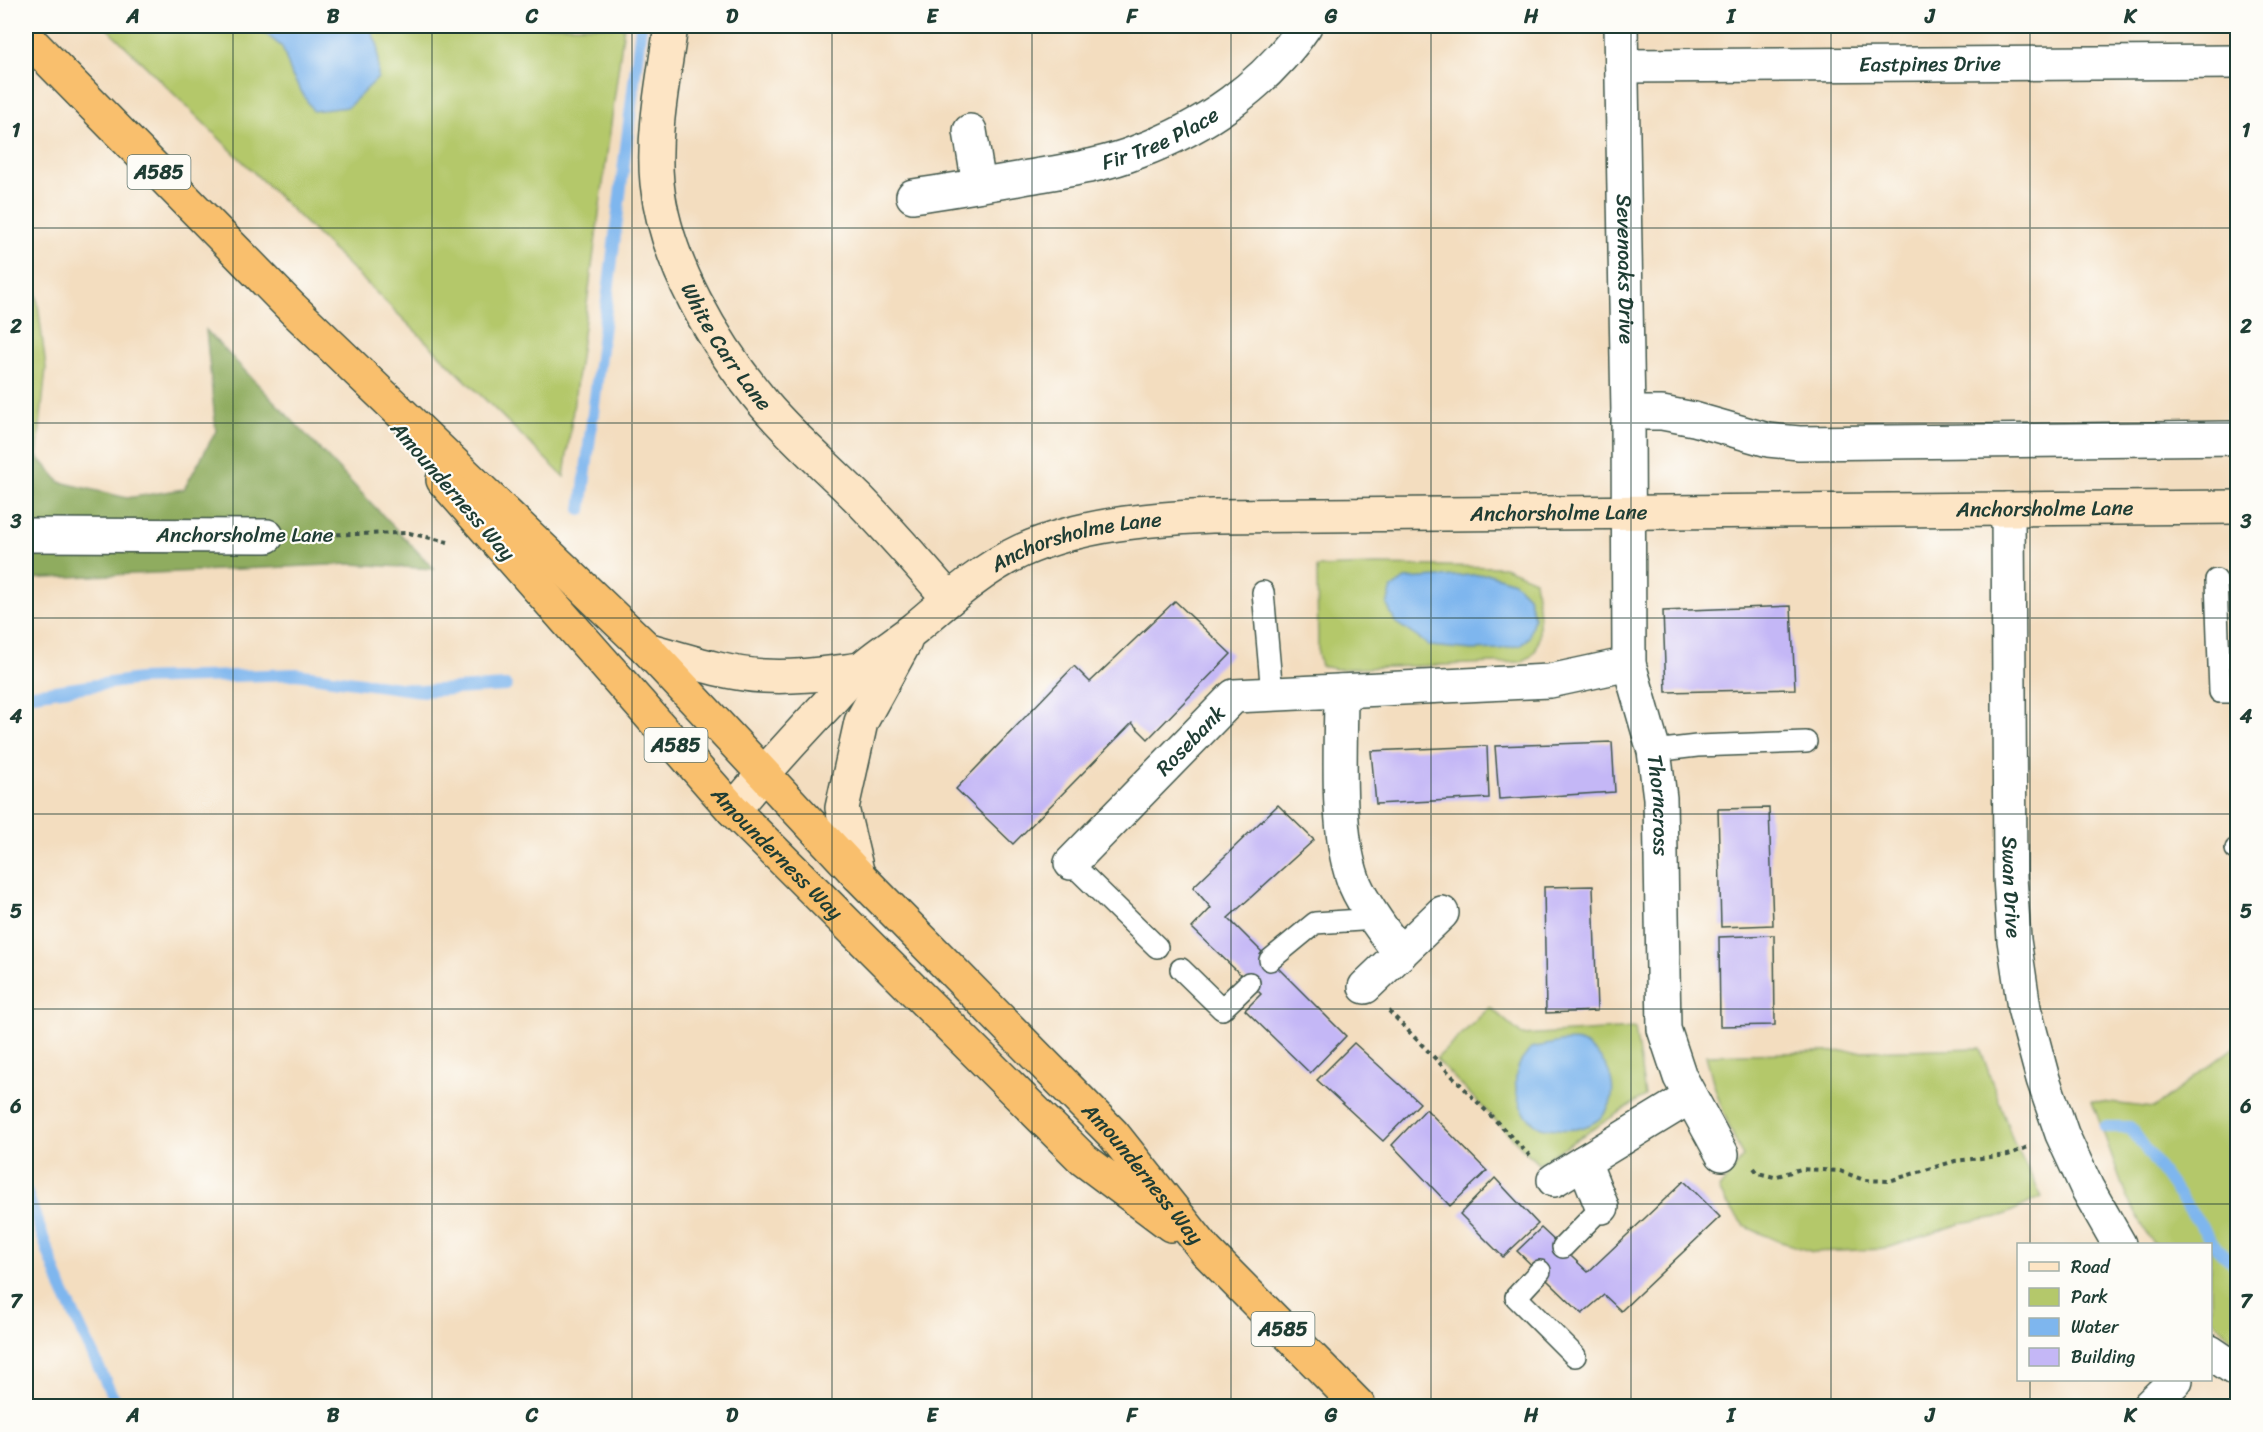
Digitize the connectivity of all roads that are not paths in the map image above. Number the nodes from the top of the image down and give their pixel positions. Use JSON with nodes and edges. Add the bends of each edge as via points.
{"nodes":[{"id":1,"x":671,"y":26,"type":"edge"},
{"id":2,"x":1305,"y":26,"type":"edge"},
{"id":3,"x":1622,"y":26,"type":"edge"},
{"id":4,"x":26,"y":37,"type":"edge"},
{"id":5,"x":2238,"y":62,"type":"edge"},
{"id":6,"x":1622,"y":66,"type":"junction"},
{"id":7,"x":970,"y":130,"type":"dead end"},
{"id":8,"x":979,"y":185,"type":"junction"},
{"id":9,"x":913,"y":196,"type":"dead end"},
{"id":10,"x":292,"y":308,"type":"junction"},
{"id":11,"x":1628,"y":413,"type":"junction"},
{"id":12,"x":2238,"y":438,"type":"edge"},
{"id":13,"x":2238,"y":507,"type":"edge"},
{"id":14,"x":2008,"y":508,"type":"junction"},
{"id":15,"x":1627,"y":513,"type":"junction"},
{"id":16,"x":26,"y":535,"type":"edge"},
{"id":17,"x":267,"y":536,"type":"road end"},
{"id":18,"x":2216,"y":580,"type":"dead end"},
{"id":19,"x":1263,"y":592,"type":"dead end"},
{"id":20,"x":949,"y":599,"type":"junction"},
{"id":21,"x":910,"y":632,"type":"junction"},
{"id":22,"x":647,"y":649,"type":"junction"},
{"id":23,"x":1629,"y":664,"type":"junction"},
{"id":24,"x":861,"y":669,"type":"junction"},
{"id":25,"x":1341,"y":691,"type":"junction"},
{"id":26,"x":2238,"y":692,"type":"edge"},
{"id":27,"x":1272,"y":694,"type":"junction"},
{"id":28,"x":1806,"y":742,"type":"dead end"},
{"id":29,"x":1654,"y":751,"type":"junction"},
{"id":30,"x":763,"y":773,"type":"junction"},
{"id":31,"x":733,"y":810,"type":"junction"},
{"id":32,"x":1071,"y":863,"type":"joint"},
{"id":33,"x":858,"y":875,"type":"junction"},
{"id":34,"x":1442,"y":913,"type":"dead end"},
{"id":35,"x":1376,"y":919,"type":"junction"},
{"id":36,"x":1157,"y":947,"type":"dead end"},
{"id":37,"x":1400,"y":954,"type":"junction"},
{"id":38,"x":1270,"y":960,"type":"dead end"},
{"id":39,"x":1181,"y":969,"type":"dead end"},
{"id":40,"x":1249,"y":983,"type":"dead end"},
{"id":41,"x":1365,"y":987,"type":"road end"},
{"id":42,"x":1690,"y":1097,"type":"junction"},
{"id":43,"x":1722,"y":1154,"type":"road end"},
{"id":44,"x":1584,"y":1162,"type":"junction"},
{"id":45,"x":1554,"y":1180,"type":"road end"},
{"id":46,"x":1602,"y":1207,"type":"joint"},
{"id":47,"x":2118,"y":1243,"type":"edge"},
{"id":48,"x":1563,"y":1247,"type":"dead end"},
{"id":49,"x":1206,"y":1251,"type":"junction"},
{"id":50,"x":1540,"y":1271,"type":"dead end"},
{"id":51,"x":2212,"y":1353,"type":"edge"},
{"id":52,"x":1575,"y":1356,"type":"dead end"},
{"id":53,"x":2238,"y":1371,"type":"edge"},
{"id":54,"x":2175,"y":1381,"type":"edge"},
{"id":55,"x":1359,"y":1407,"type":"edge"},
{"id":56,"x":2149,"y":1407,"type":"edge"}],
"edges":[{"from":1,"to":20,"type":"street","name":"White Carr Lane","via":[[655,164],[668,230],[692,295],[712,333],[766,406]]},
{"from":2,"to":8,"type":"street","name":"Fir Tree Place","via":[[1261,79],[1219,111],[1170,139],[1099,164]]},
{"from":3,"to":6,"type":"street","name":"Sevenoaks Drive"},
{"from":4,"to":10,"type":"highway","name":"Amounderness Way","number":"A585"},
{"from":5,"to":6,"type":"street","name":"Eastpines Drive"},
{"from":6,"to":11,"type":"street","name":"Sevenoaks Drive"},
{"from":7,"to":8,"type":"street"},
{"from":8,"to":9,"type":"street","name":"Fir Tree Place"},
{"from":10,"to":22,"type":"highway","name":"Amounderness Way","number":"A585"},
{"from":10,"to":31,"type":"highway","name":"Amounderness Way","number":"A585"},
{"from":11,"to":12,"type":"street","via":[[1662,413],[1768,440],[1799,443]]},
{"from":11,"to":15,"type":"street","name":"Sevenoaks Drive"},
{"from":13,"to":14,"type":"street","name":"Anchorsholme Lane"},
{"from":14,"to":15,"type":"street","name":"Anchorsholme Lane"},
{"from":14,"to":47,"type":"street","name":"Swan Drive","via":[[2010,878],[2024,1008],[2062,1134]]},
{"from":15,"to":20,"type":"street","name":"Anchorsholme Lane","via":[[1159,518],[1100,527],[1022,551]]},
{"from":15,"to":23,"type":"street","name":"Thorncross"},
{"from":16,"to":17,"type":"street","name":"Anchorsholme Lane"},
{"from":18,"to":26,"type":"lane","via":[[2220,692]]},
{"from":19,"to":27,"type":"lane"},
{"from":20,"to":21,"type":"street","name":"Anchorsholme Lane"},
{"from":21,"to":24,"type":"street","name":"Anchorsholme Lane"},
{"from":21,"to":33,"type":"street","name":"Anchorsholme Lane","via":[[861,722],[842,808]]},
{"from":22,"to":24,"type":"street","name":"Anchorsholme Lane","via":[[762,676],[801,677]]},
{"from":22,"to":30,"type":"highway","name":"Amounderness Way","number":"A585"},
{"from":23,"to":25,"type":"street","name":"Rosebank","via":[[1550,681]]},
{"from":23,"to":29,"type":"street","name":"Thorncross"},
{"from":24,"to":30,"type":"street","name":"Anchorsholme Lane"},
{"from":25,"to":27,"type":"street","name":"Rosebank"},
{"from":25,"to":35,"type":"street","via":[[1346,854],[1353,881]]},
{"from":27,"to":32,"type":"street","name":"Rosebank","via":[[1234,696]]},
{"from":28,"to":29,"type":"lane"},
{"from":29,"to":42,"type":"street","name":"Thorncross","via":[[1660,798],[1664,1029],[1671,1056]]},
{"from":30,"to":31,"type":"street","name":"Anchorsholme Lane"},
{"from":30,"to":33,"type":"highway","name":"Amounderness Way","number":"A585"},
{"from":31,"to":49,"type":"highway","name":"Amounderness Way","number":"A585","via":[[1084,1160]]},
{"from":32,"to":36,"type":"lane"},
{"from":33,"to":49,"type":"highway","name":"Amounderness Way","number":"A585","via":[[1113,1134]]},
{"from":34,"to":37,"type":"street"},
{"from":35,"to":37,"type":"street"},
{"from":35,"to":38,"type":"lane","via":[[1315,923]]},
{"from":37,"to":41,"type":"street"},
{"from":39,"to":40,"type":"lane","via":[[1222,1009]]},
{"from":42,"to":43,"type":"street","name":"Thorncross"},
{"from":42,"to":44,"type":"street"},
{"from":44,"to":45,"type":"street"},
{"from":44,"to":46,"type":"street"},
{"from":46,"to":48,"type":"lane"},
{"from":49,"to":55,"type":"highway","name":"Amounderness Way","number":"A585"},
{"from":50,"to":52,"type":"lane","via":[[1516,1298]]},
{"from":51,"to":53,"type":"street"},
{"from":54,"to":56,"type":"street"}]}
